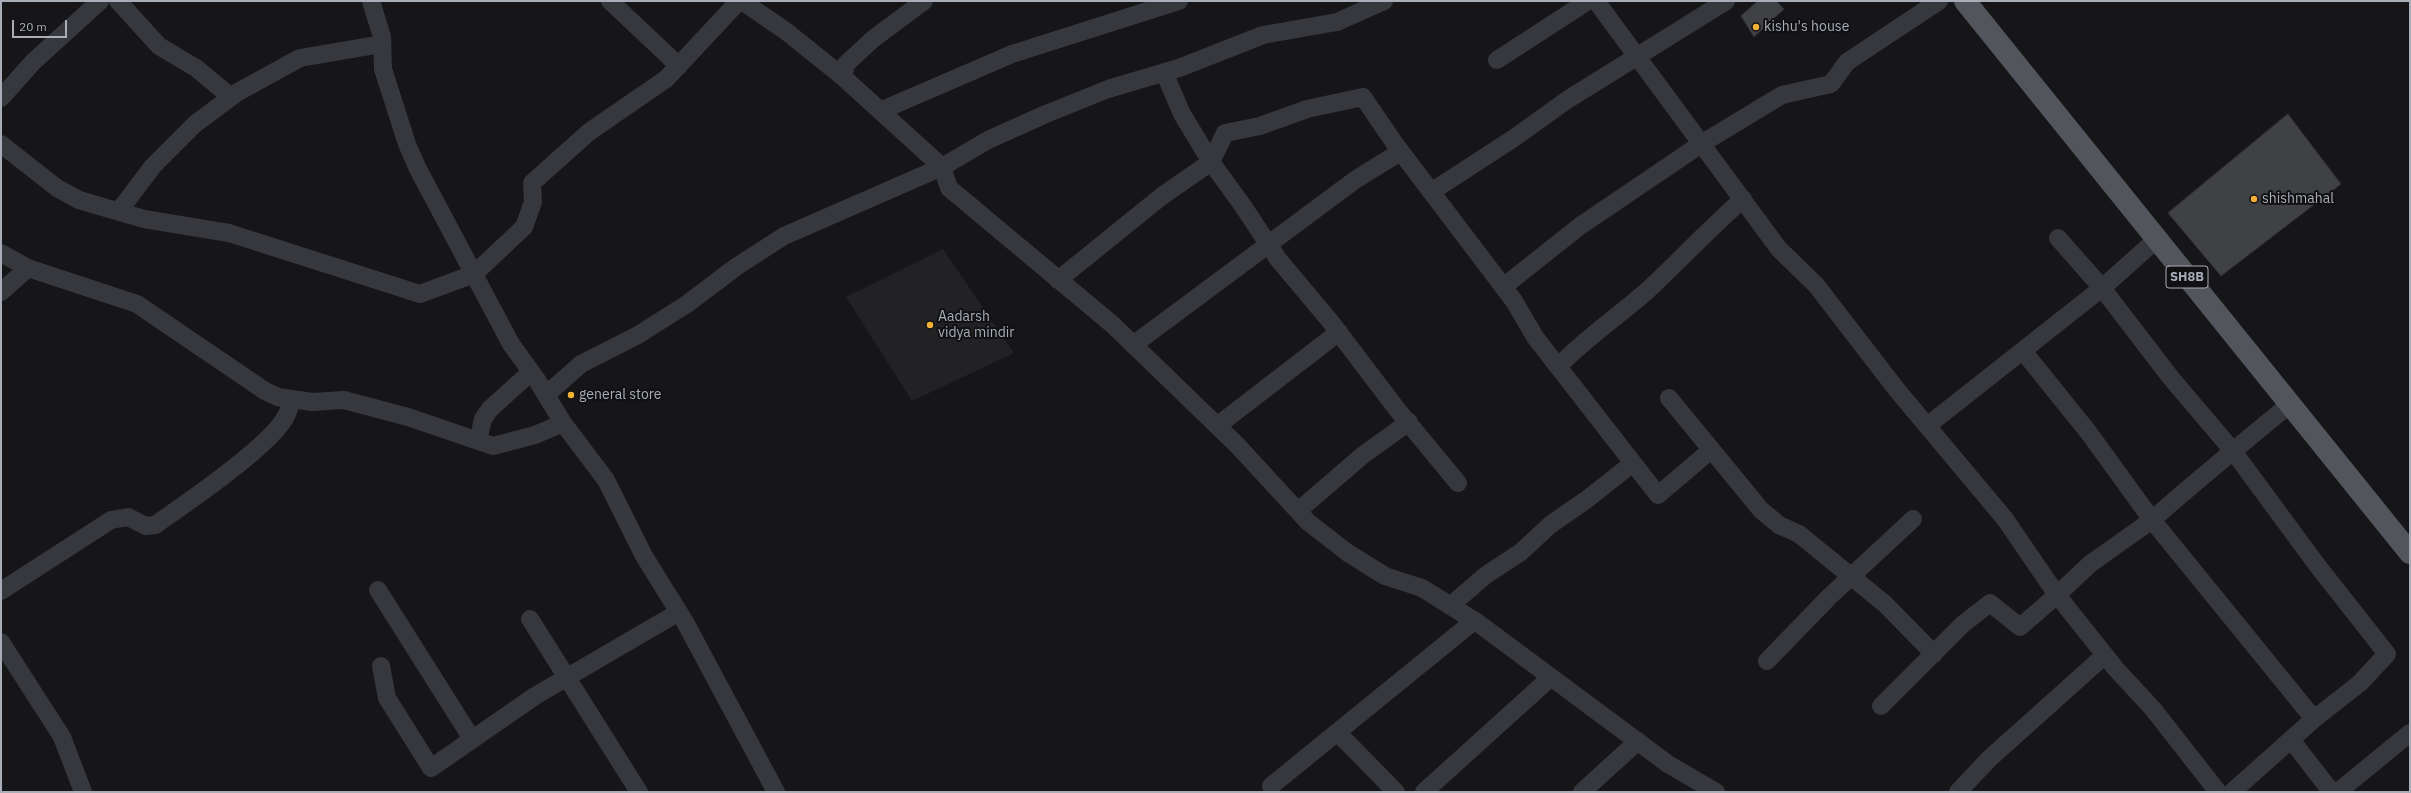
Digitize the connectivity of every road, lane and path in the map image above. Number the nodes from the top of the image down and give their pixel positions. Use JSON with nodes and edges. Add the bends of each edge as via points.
{"nodes":[{"id":1,"x":100,"y":1,"type":"edge"},
{"id":2,"x":118,"y":1,"type":"edge"},
{"id":3,"x":371,"y":1,"type":"edge"},
{"id":4,"x":610,"y":1,"type":"edge"},
{"id":5,"x":741,"y":1,"type":"edge"},
{"id":6,"x":924,"y":1,"type":"edge"},
{"id":7,"x":1178,"y":1,"type":"edge"},
{"id":8,"x":1384,"y":1,"type":"edge"},
{"id":9,"x":1588,"y":1,"type":"edge"},
{"id":10,"x":1596,"y":1,"type":"edge"},
{"id":11,"x":1726,"y":1,"type":"edge"},
{"id":12,"x":1939,"y":1,"type":"edge"},
{"id":13,"x":1965,"y":1,"type":"edge"},
{"id":14,"x":382,"y":44,"type":"junction"},
{"id":15,"x":1636,"y":56,"type":"junction"},
{"id":16,"x":1497,"y":60,"type":"dead end"},
{"id":17,"x":679,"y":66,"type":"junction"},
{"id":18,"x":1164,"y":72,"type":"junction"},
{"id":19,"x":843,"y":77,"type":"junction"},
{"id":20,"x":3,"y":93,"type":"edge"},
{"id":21,"x":231,"y":97,"type":"junction"},
{"id":22,"x":880,"y":111,"type":"junction"},
{"id":23,"x":1,"y":144,"type":"edge"},
{"id":24,"x":1701,"y":144,"type":"junction"},
{"id":25,"x":1400,"y":152,"type":"junction"},
{"id":26,"x":1211,"y":162,"type":"junction"},
{"id":27,"x":942,"y":167,"type":"junction"},
{"id":28,"x":1431,"y":192,"type":"junction"},
{"id":29,"x":1743,"y":199,"type":"junction"},
{"id":30,"x":119,"y":211,"type":"junction"},
{"id":31,"x":2058,"y":238,"type":"dead end"},
{"id":32,"x":2157,"y":239,"type":"junction"},
{"id":33,"x":1268,"y":244,"type":"junction"},
{"id":34,"x":1,"y":253,"type":"edge"},
{"id":35,"x":28,"y":268,"type":"junction"},
{"id":36,"x":474,"y":274,"type":"junction"},
{"id":37,"x":1058,"y":280,"type":"junction"},
{"id":38,"x":1503,"y":287,"type":"junction"},
{"id":39,"x":2102,"y":288,"type":"junction"},
{"id":40,"x":1,"y":292,"type":"edge"},
{"id":41,"x":1339,"y":332,"type":"junction"},
{"id":42,"x":1133,"y":345,"type":"junction"},
{"id":43,"x":2023,"y":351,"type":"junction"},
{"id":44,"x":1558,"y":367,"type":"junction"},
{"id":45,"x":531,"y":372,"type":"junction"},
{"id":46,"x":546,"y":395,"type":"junction"},
{"id":47,"x":292,"y":398,"type":"junction"},
{"id":48,"x":1669,"y":398,"type":"dead end"},
{"id":49,"x":2290,"y":404,"type":"junction"},
{"id":50,"x":1409,"y":422,"type":"junction"},
{"id":51,"x":563,"y":424,"type":"junction"},
{"id":52,"x":1217,"y":426,"type":"junction"},
{"id":53,"x":1928,"y":426,"type":"junction"},
{"id":54,"x":478,"y":441,"type":"junction"},
{"id":55,"x":1711,"y":450,"type":"junction"},
{"id":56,"x":2233,"y":451,"type":"junction"},
{"id":57,"x":1633,"y":463,"type":"junction"},
{"id":58,"x":1458,"y":483,"type":"dead end"},
{"id":59,"x":1298,"y":511,"type":"junction"},
{"id":60,"x":1913,"y":519,"type":"dead end"},
{"id":61,"x":2152,"y":520,"type":"junction"},
{"id":62,"x":2410,"y":553,"type":"edge"},
{"id":63,"x":1851,"y":576,"type":"junction"},
{"id":64,"x":378,"y":590,"type":"dead end"},
{"id":65,"x":1,"y":591,"type":"edge"},
{"id":66,"x":2057,"y":595,"type":"junction"},
{"id":67,"x":1450,"y":606,"type":"junction"},
{"id":68,"x":679,"y":612,"type":"junction"},
{"id":69,"x":530,"y":619,"type":"dead end"},
{"id":70,"x":1474,"y":621,"type":"junction"},
{"id":71,"x":1,"y":642,"type":"edge"},
{"id":72,"x":1934,"y":654,"type":"junction"},
{"id":73,"x":2105,"y":655,"type":"junction"},
{"id":74,"x":1767,"y":661,"type":"dead end"},
{"id":75,"x":381,"y":666,"type":"dead end"},
{"id":76,"x":565,"y":678,"type":"junction"},
{"id":77,"x":1550,"y":678,"type":"junction"},
{"id":78,"x":1881,"y":706,"type":"dead end"},
{"id":79,"x":2314,"y":719,"type":"junction"},
{"id":80,"x":1337,"y":732,"type":"junction"},
{"id":81,"x":2410,"y":733,"type":"edge"},
{"id":82,"x":472,"y":739,"type":"junction"},
{"id":83,"x":2292,"y":740,"type":"junction"},
{"id":84,"x":1638,"y":741,"type":"junction"},
{"id":85,"x":1271,"y":786,"type":"dead end"},
{"id":86,"x":82,"y":792,"type":"edge"},
{"id":87,"x":639,"y":792,"type":"edge"},
{"id":88,"x":776,"y":792,"type":"edge"},
{"id":89,"x":1396,"y":792,"type":"edge"},
{"id":90,"x":1424,"y":792,"type":"edge"},
{"id":91,"x":1582,"y":792,"type":"edge"},
{"id":92,"x":1716,"y":792,"type":"edge"},
{"id":93,"x":1958,"y":792,"type":"edge"},
{"id":94,"x":2218,"y":792,"type":"edge"},
{"id":95,"x":2232,"y":792,"type":"edge"}],
"edges":[{"from":1,"to":20,"type":"street"},
{"from":2,"to":21,"type":"street","via":[[159,46],[196,68]]},
{"from":3,"to":14,"type":"street"},
{"from":4,"to":17,"type":"street"},
{"from":5,"to":17,"type":"street"},
{"from":5,"to":19,"type":"street","via":[[787,32]]},
{"from":6,"to":19,"type":"street","via":[[846,64]]},
{"from":7,"to":22,"type":"street","via":[[1012,54]]},
{"from":8,"to":18,"type":"street","via":[[1337,22],[1263,36]]},
{"from":9,"to":16,"type":"street"},
{"from":10,"to":15,"type":"street"},
{"from":11,"to":15,"type":"street"},
{"from":12,"to":24,"type":"street","via":[[1848,62],[1831,84],[1782,95]]},
{"from":13,"to":32,"type":"main road","number":"SH8B"},
{"from":14,"to":21,"type":"street","via":[[300,58]]},
{"from":14,"to":36,"type":"street","via":[[383,69],[407,144],[418,170]]},
{"from":15,"to":24,"type":"street"},
{"from":15,"to":28,"type":"street"},
{"from":17,"to":36,"type":"street","via":[[641,98],[589,132],[532,183],[533,202],[524,228]]},
{"from":18,"to":26,"type":"street","via":[[1182,114]]},
{"from":18,"to":27,"type":"street","via":[[1108,89],[1046,114],[988,140]]},
{"from":19,"to":22,"type":"street"},
{"from":21,"to":30,"type":"street","via":[[196,124],[153,166]]},
{"from":22,"to":27,"type":"street"},
{"from":23,"to":30,"type":"street","via":[[57,188],[79,200]]},
{"from":24,"to":29,"type":"street"},
{"from":24,"to":38,"type":"street","via":[[1580,226]]},
{"from":25,"to":26,"type":"street","via":[[1363,97],[1307,109],[1260,126],[1225,133]]},
{"from":25,"to":28,"type":"street"},
{"from":25,"to":33,"type":"street","via":[[1354,180]]},
{"from":26,"to":33,"type":"street"},
{"from":26,"to":37,"type":"street","via":[[1162,196]]},
{"from":27,"to":37,"type":"street","via":[[948,188],[1005,233]]},
{"from":27,"to":46,"type":"street","via":[[784,236],[736,266],[687,304],[581,364]]},
{"from":28,"to":38,"type":"street"},
{"from":29,"to":44,"type":"street","via":[[1648,290],[1576,348]]},
{"from":29,"to":53,"type":"street","via":[[1779,249],[1816,285]]},
{"from":30,"to":36,"type":"street","via":[[178,226],[229,233],[420,294]]},
{"from":31,"to":39,"type":"street"},
{"from":32,"to":39,"type":"street"},
{"from":32,"to":49,"type":"main road","number":"SH8B"},
{"from":33,"to":41,"type":"street"},
{"from":33,"to":42,"type":"street"},
{"from":34,"to":35,"type":"street"},
{"from":35,"to":40,"type":"street"},
{"from":35,"to":47,"type":"street","via":[[137,304],[265,391],[278,397]]},
{"from":36,"to":45,"type":"street","via":[[511,344]]},
{"from":37,"to":42,"type":"street","via":[[1113,324]]},
{"from":38,"to":44,"type":"street"},
{"from":39,"to":43,"type":"street"},
{"from":39,"to":56,"type":"street","via":[[2171,378]]},
{"from":41,"to":50,"type":"street"},
{"from":41,"to":52,"type":"street"},
{"from":42,"to":52,"type":"street"},
{"from":43,"to":53,"type":"street"},
{"from":43,"to":61,"type":"street","via":[[2089,433]]},
{"from":44,"to":57,"type":"street"},
{"from":45,"to":46,"type":"street"},
{"from":45,"to":54,"type":"street","via":[[490,409],[483,420]]},
{"from":46,"to":51,"type":"street"},
{"from":47,"to":54,"type":"street","via":[[312,402],[344,400],[408,417]]},
{"from":47,"to":65,"type":"street","via":[[286,417],[268,437],[215,481],[155,525],[146,526],[128,518],[111,520]]},
{"from":48,"to":55,"type":"street"},
{"from":49,"to":56,"type":"street"},
{"from":49,"to":62,"type":"main road","number":"SH8B"},
{"from":50,"to":58,"type":"street"},
{"from":50,"to":59,"type":"street","via":[[1363,455]]},
{"from":51,"to":54,"type":"street","via":[[535,435],[493,446]]},
{"from":51,"to":68,"type":"street","via":[[606,480],[644,556]]},
{"from":52,"to":59,"type":"street"},
{"from":53,"to":66,"type":"street","via":[[2005,519]]},
{"from":55,"to":57,"type":"street","via":[[1658,495]]},
{"from":55,"to":63,"type":"street","via":[[1761,510],[1779,525],[1799,534]]},
{"from":56,"to":61,"type":"street","via":[[2199,477]]},
{"from":56,"to":79,"type":"street","via":[[2317,565],[2388,654],[2360,683]]},
{"from":57,"to":67,"type":"street","via":[[1550,525],[1521,552],[1486,575]]},
{"from":59,"to":67,"type":"street","via":[[1348,553],[1379,572],[1422,588]]},
{"from":60,"to":63,"type":"street"},
{"from":61,"to":66,"type":"street","via":[[2090,564]]},
{"from":61,"to":79,"type":"street"},
{"from":63,"to":72,"type":"street","via":[[1885,604]]},
{"from":63,"to":74,"type":"street"},
{"from":64,"to":82,"type":"street"},
{"from":66,"to":72,"type":"street","via":[[2020,627],[1990,603],[1963,624]]},
{"from":66,"to":73,"type":"street"},
{"from":67,"to":70,"type":"street"},
{"from":68,"to":76,"type":"street"},
{"from":68,"to":88,"type":"street"},
{"from":69,"to":76,"type":"street"},
{"from":70,"to":77,"type":"street"},
{"from":70,"to":80,"type":"street"},
{"from":71,"to":86,"type":"street","via":[[62,737]]},
{"from":72,"to":78,"type":"street"},
{"from":73,"to":93,"type":"street","via":[[1989,759]]},
{"from":73,"to":94,"type":"street","via":[[2154,710]]},
{"from":75,"to":82,"type":"street","via":[[387,698],[431,768]]},
{"from":76,"to":82,"type":"street"},
{"from":76,"to":87,"type":"street"},
{"from":77,"to":84,"type":"street"},
{"from":77,"to":90,"type":"street"},
{"from":79,"to":83,"type":"street"},
{"from":80,"to":85,"type":"street"},
{"from":80,"to":89,"type":"street"},
{"from":81,"to":83,"type":"street","via":[[2339,791],[2330,790]]},
{"from":83,"to":95,"type":"street"},
{"from":84,"to":91,"type":"street"},
{"from":84,"to":92,"type":"street","via":[[1668,764]]}]}
